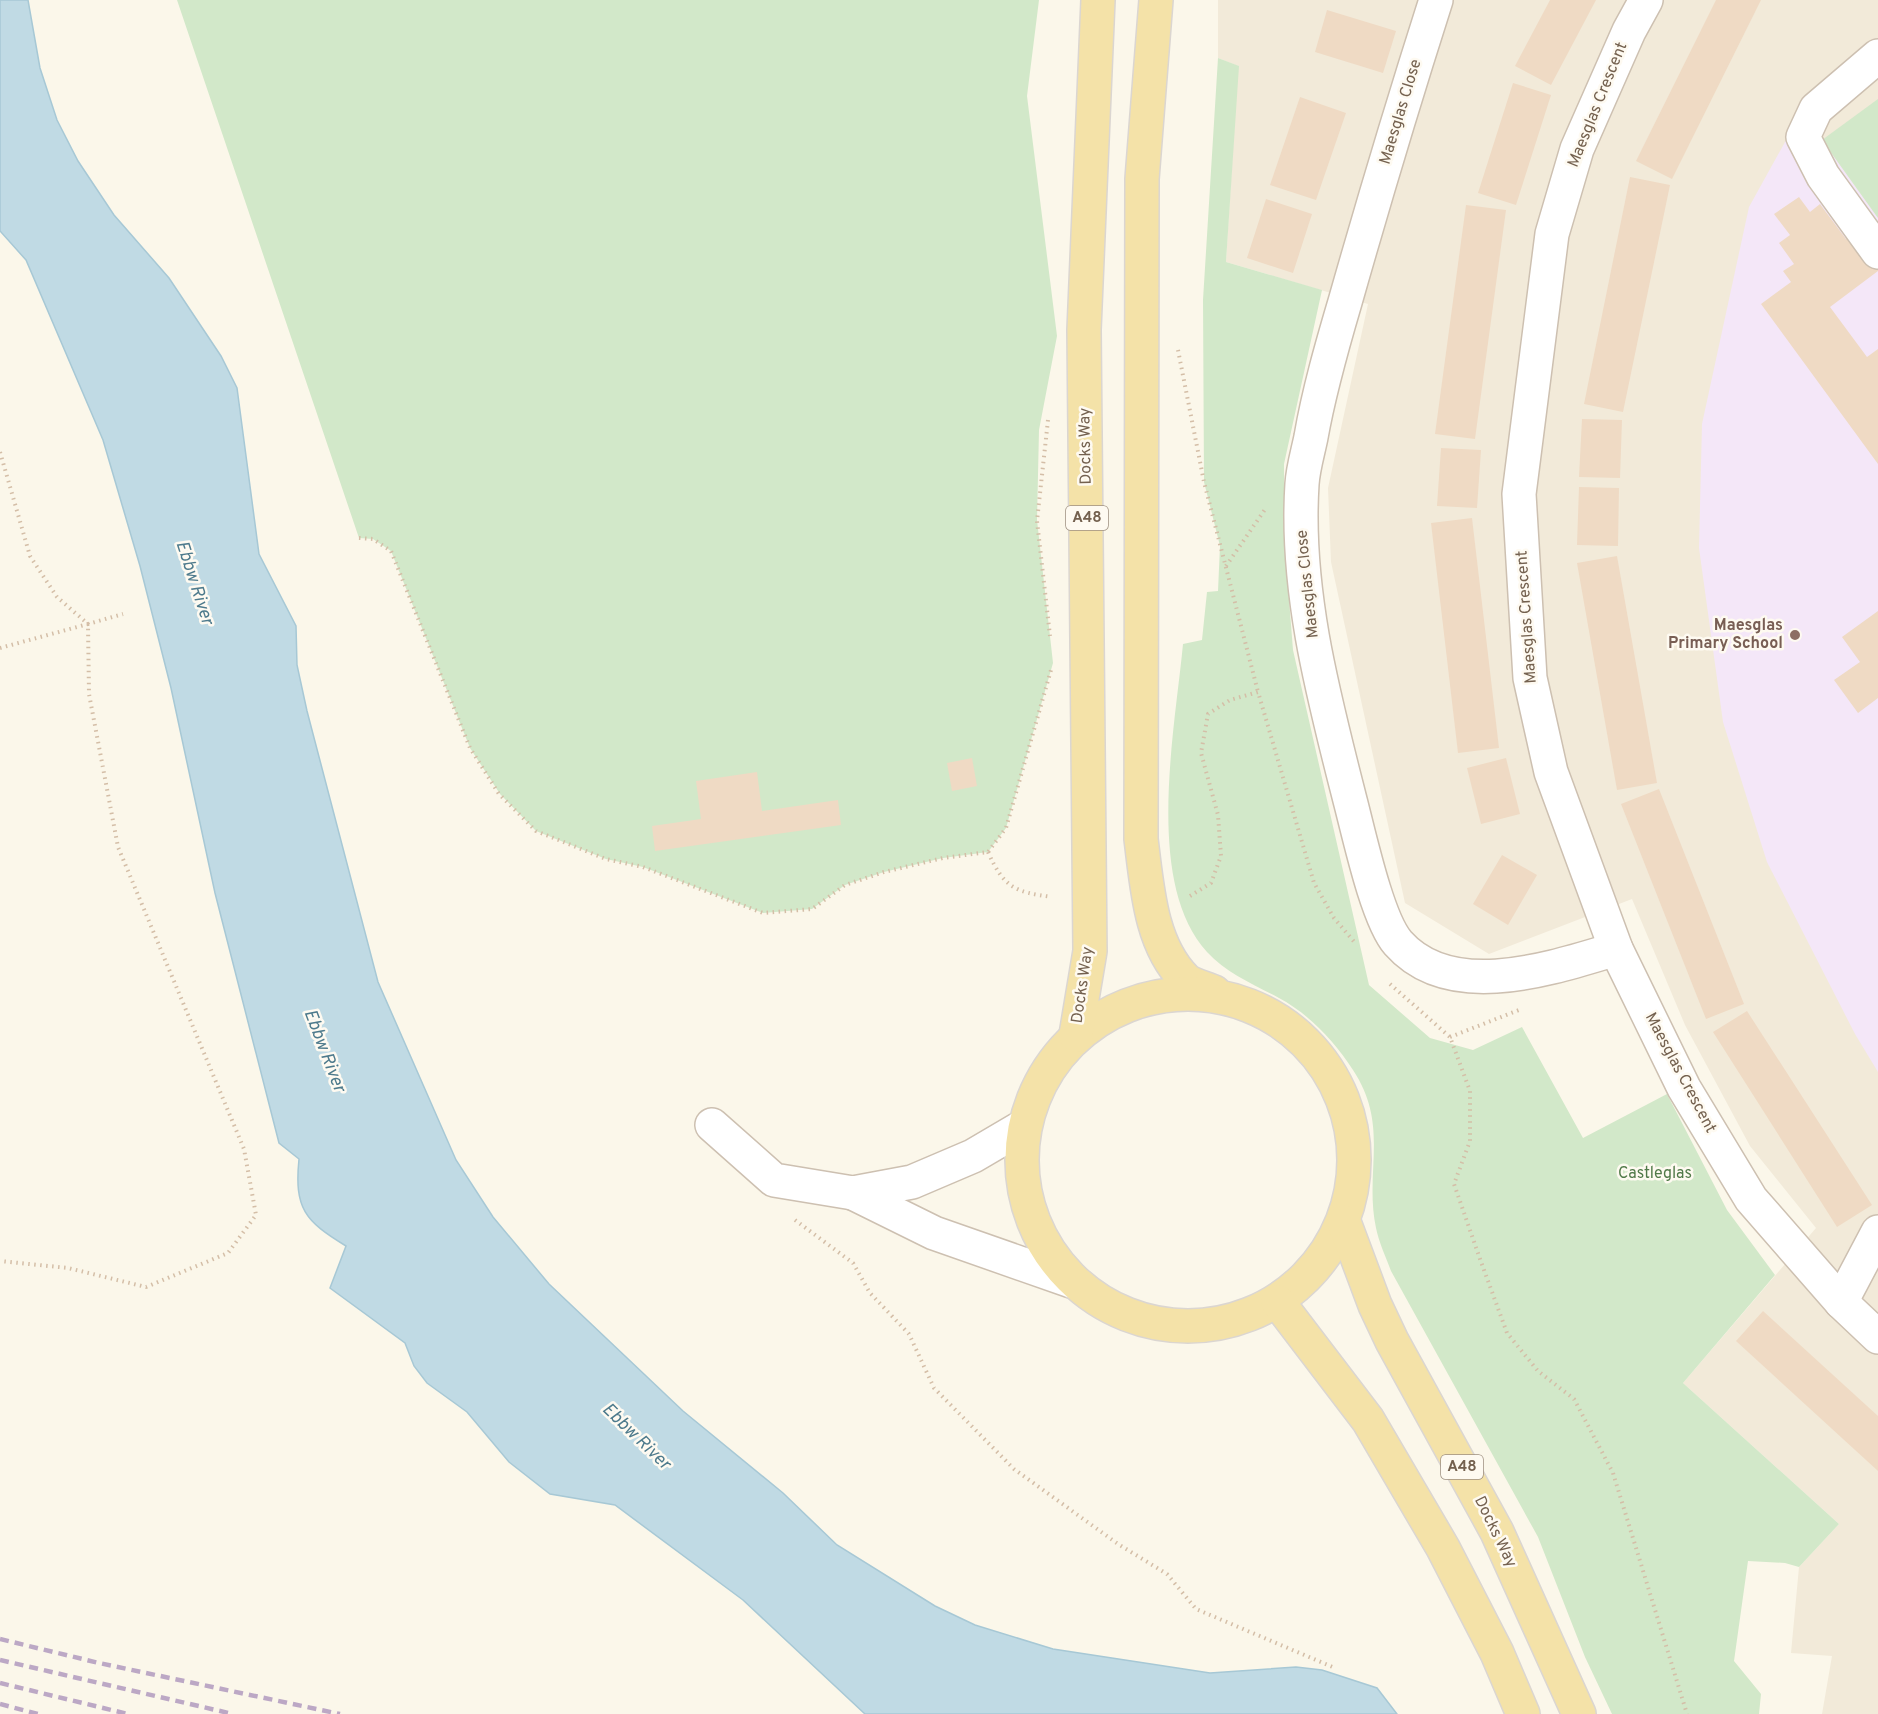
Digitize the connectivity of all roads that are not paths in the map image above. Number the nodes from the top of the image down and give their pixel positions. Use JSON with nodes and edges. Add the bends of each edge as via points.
{"nodes":[{"id":1,"x":1098,"y":0,"type":"edge"},
{"id":2,"x":1156,"y":0,"type":"edge"},
{"id":3,"x":1436,"y":0,"type":"edge"},
{"id":4,"x":1646,"y":0,"type":"edge"},
{"id":5,"x":1878,"y":56,"type":"edge"},
{"id":6,"x":1878,"y":252,"type":"edge"},
{"id":7,"x":1616,"y":949,"type":"junction"},
{"id":8,"x":1222,"y":995,"type":"junction"},
{"id":9,"x":1076,"y":1035,"type":"junction"},
{"id":10,"x":712,"y":1125,"type":"dead end"},
{"id":11,"x":1023,"y":1126,"type":"junction"},
{"id":12,"x":853,"y":1193,"type":"junction"},
{"id":13,"x":1344,"y":1222,"type":"junction"},
{"id":14,"x":1878,"y":1232,"type":"edge"},
{"id":15,"x":1071,"y":1281,"type":"junction"},
{"id":16,"x":1278,"y":1302,"type":"junction"},
{"id":17,"x":1841,"y":1302,"type":"junction"},
{"id":18,"x":1878,"y":1337,"type":"edge"},
{"id":19,"x":1523,"y":1714,"type":"edge"},
{"id":20,"x":1579,"y":1714,"type":"edge"}],
"edges":[{"from":1,"to":9,"type":"main road","name":"Docks Way","number":"A48","via":[[1084,330],[1090,951]]},
{"from":2,"to":8,"type":"main road","via":[[1142,179],[1141,839],[1149,903],[1167,954],[1186,980]]},
{"from":3,"to":7,"type":"street","name":"Maesglas Close","via":[[1390,143],[1320,387],[1302,482],[1301,548],[1318,678],[1366,863],[1397,942],[1417,959],[1458,976],[1536,973]]},
{"from":4,"to":7,"type":"street","name":"Maesglas Crescent","via":[[1577,149],[1552,234],[1519,494],[1530,678],[1551,772]]},
{"from":5,"to":6,"type":"street","via":[[1816,109],[1803,137],[1823,176]]},
{"from":7,"to":17,"type":"street","name":"Maesglas Crescent","via":[[1684,1088],[1751,1199]]},
{"from":8,"to":9,"type":"main road","via":[[1182,992],[1125,1004]]},
{"from":8,"to":13,"type":"main road","via":[[1276,1017],[1320,1055],[1347,1107],[1356,1164]]},
{"from":9,"to":11,"type":"main road","via":[[1045,1072]]},
{"from":10,"to":12,"type":"street","via":[[774,1180]]},
{"from":11,"to":12,"type":"street","via":[[973,1156],[912,1182]]},
{"from":11,"to":15,"type":"main road","via":[[1022,1184],[1040,1240]]},
{"from":12,"to":15,"type":"street","via":[[934,1233]]},
{"from":13,"to":16,"type":"main road","via":[[1313,1272]]},
{"from":13,"to":20,"type":"main road","name":"Docks Way","number":"A48","via":[[1388,1332],[1497,1532]]},
{"from":14,"to":17,"type":"street"},
{"from":15,"to":16,"type":"main road","via":[[1119,1314],[1176,1328],[1225,1324]]},
{"from":16,"to":19,"type":"main road","via":[[1368,1420],[1449,1558]]},
{"from":17,"to":18,"type":"street","name":"Maesglas Crescent"}]}
